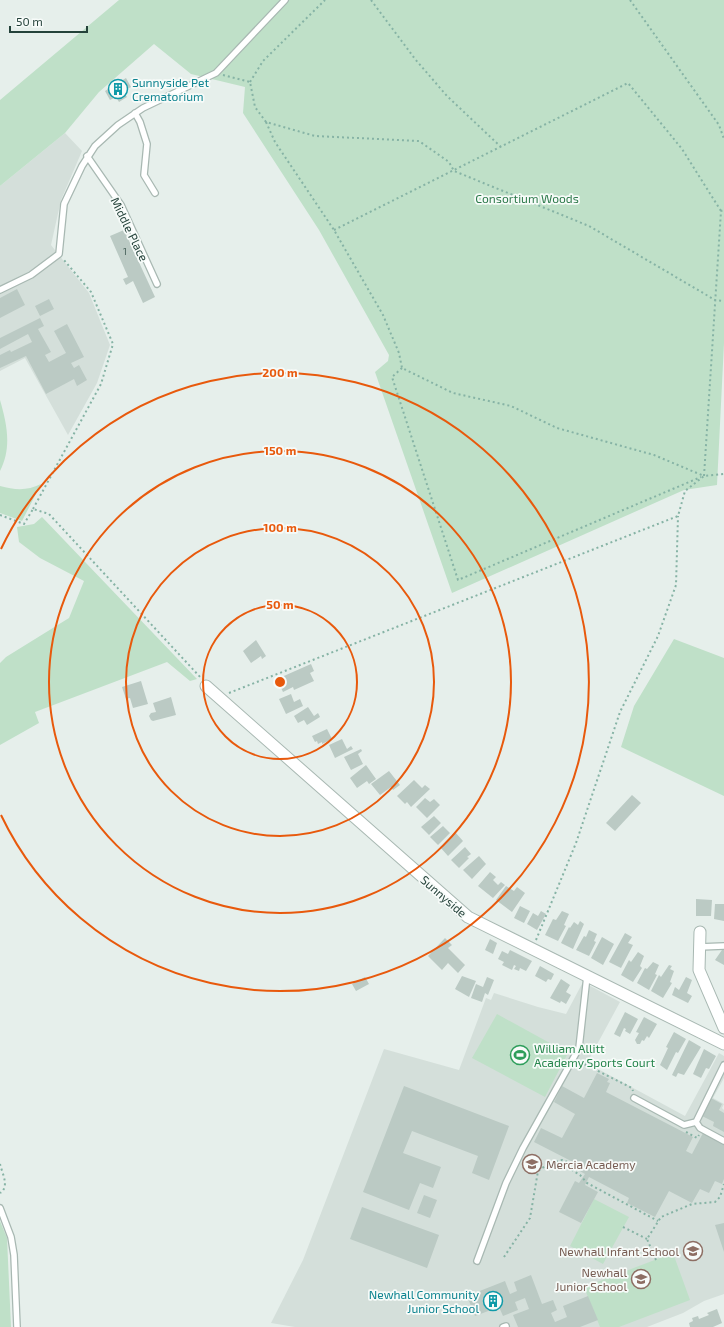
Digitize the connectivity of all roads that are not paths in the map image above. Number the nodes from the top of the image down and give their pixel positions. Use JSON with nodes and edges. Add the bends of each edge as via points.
{"nodes":[{"id":1,"x":285,"y":0,"type":"edge"},
{"id":2,"x":135,"y":113,"type":"junction"},
{"id":3,"x":87,"y":156,"type":"junction"},
{"id":4,"x":154,"y":193,"type":"dead end"},
{"id":5,"x":157,"y":284,"type":"dead end"},
{"id":6,"x":0,"y":290,"type":"edge"},
{"id":7,"x":205,"y":683,"type":"road end"},
{"id":8,"x":700,"y":932,"type":"dead end"},
{"id":9,"x":724,"y":946,"type":"edge"},
{"id":10,"x":699,"y":947,"type":"junction"},
{"id":11,"x":588,"y":976,"type":"junction"},
{"id":12,"x":724,"y":1028,"type":"edge"},
{"id":13,"x":724,"y":1042,"type":"edge"},
{"id":14,"x":724,"y":1065,"type":"edge"},
{"id":15,"x":634,"y":1098,"type":"dead end"},
{"id":16,"x":696,"y":1122,"type":"junction"},
{"id":17,"x":724,"y":1141,"type":"edge"},
{"id":18,"x":0,"y":1208,"type":"edge"},
{"id":19,"x":477,"y":1260,"type":"dead end"},
{"id":20,"x":17,"y":1327,"type":"edge"}],
"edges":[{"from":1,"to":2,"type":"lane","via":[[216,73]]},
{"from":2,"to":3,"type":"lane","via":[[95,146]]},
{"from":2,"to":4,"type":"lane","via":[[147,144],[144,175]]},
{"from":3,"to":5,"type":"lane","name":"Middle Place","via":[[121,205]]},
{"from":3,"to":6,"type":"lane","via":[[64,204],[59,254],[31,275]]},
{"from":7,"to":11,"type":"street","name":"Sunnyside","via":[[468,917]]},
{"from":8,"to":10,"type":"street"},
{"from":9,"to":10,"type":"lane"},
{"from":10,"to":12,"type":"street","via":[[698,970]]},
{"from":11,"to":13,"type":"street","name":"Sunnyside"},
{"from":11,"to":19,"type":"lane","via":[[579,1048],[523,1148]]},
{"from":14,"to":16,"type":"lane"},
{"from":15,"to":16,"type":"lane","via":[[684,1125]]},
{"from":16,"to":17,"type":"lane","via":[[700,1128]]},
{"from":18,"to":20,"type":"lane","via":[[11,1237],[14,1255]]}]}
